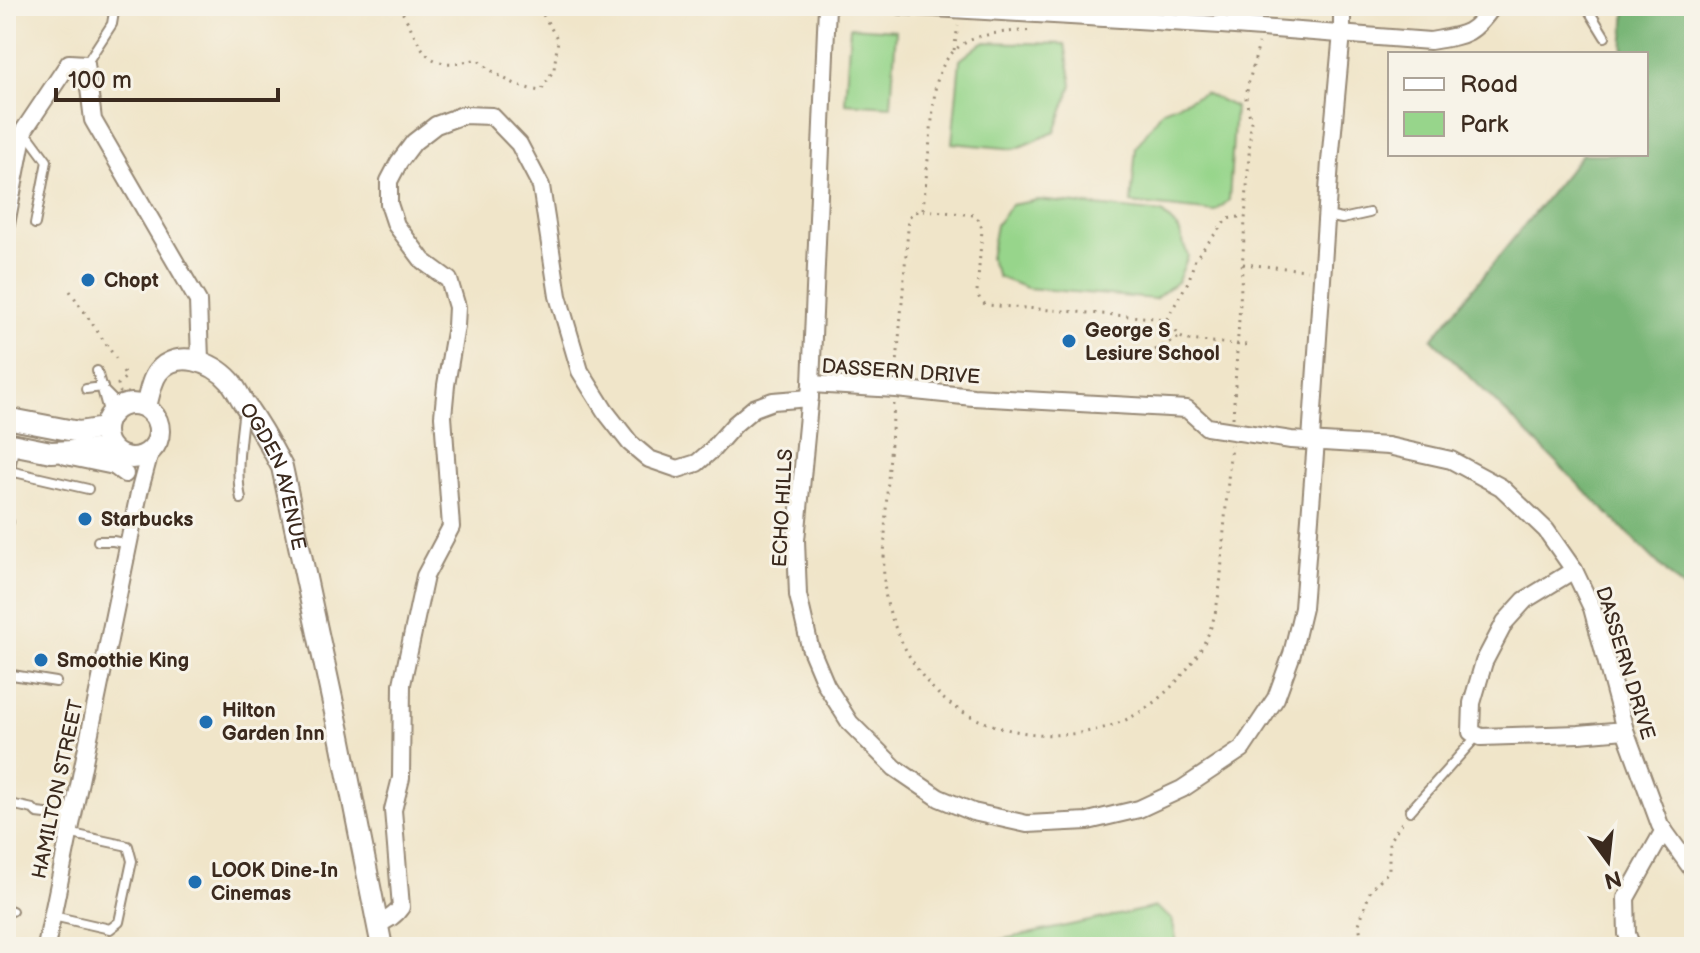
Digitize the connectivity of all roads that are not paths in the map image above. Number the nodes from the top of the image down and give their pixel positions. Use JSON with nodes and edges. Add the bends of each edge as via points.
{"nodes":[{"id":1,"x":115,"y":6,"type":"edge"},
{"id":2,"x":827,"y":6,"type":"edge"},
{"id":3,"x":901,"y":6,"type":"edge"},
{"id":4,"x":1222,"y":6,"type":"edge"},
{"id":5,"x":1342,"y":6,"type":"edge"},
{"id":6,"x":1493,"y":6,"type":"edge"},
{"id":7,"x":1586,"y":6,"type":"edge"},
{"id":8,"x":997,"y":8,"type":"edge"},
{"id":9,"x":1083,"y":11,"type":"edge"},
{"id":10,"x":1221,"y":25,"type":"junction"},
{"id":11,"x":1342,"y":33,"type":"junction"},
{"id":12,"x":1605,"y":37,"type":"dead end"},
{"id":13,"x":77,"y":64,"type":"junction"},
{"id":14,"x":24,"y":130,"type":"junction"},
{"id":15,"x":1369,"y":213,"type":"dead end"},
{"id":16,"x":1326,"y":216,"type":"junction"},
{"id":17,"x":6,"y":224,"type":"edge"},
{"id":18,"x":35,"y":224,"type":"dead end"},
{"id":19,"x":200,"y":360,"type":"junction"},
{"id":20,"x":97,"y":371,"type":"dead end"},
{"id":21,"x":86,"y":389,"type":"dead end"},
{"id":22,"x":103,"y":389,"type":"junction"},
{"id":23,"x":810,"y":391,"type":"junction"},
{"id":24,"x":244,"y":404,"type":"junction"},
{"id":25,"x":146,"y":407,"type":"junction"},
{"id":26,"x":111,"y":416,"type":"junction"},
{"id":27,"x":6,"y":418,"type":"edge"},
{"id":28,"x":1314,"y":441,"type":"junction"},
{"id":29,"x":10,"y":443,"type":"edge"},
{"id":30,"x":150,"y":452,"type":"junction"},
{"id":31,"x":121,"y":461,"type":"junction"},
{"id":32,"x":10,"y":471,"type":"junction"},
{"id":33,"x":6,"y":487,"type":"edge"},
{"id":34,"x":88,"y":489,"type":"dead end"},
{"id":35,"x":241,"y":499,"type":"dead end"},
{"id":36,"x":136,"y":507,"type":"junction"},
{"id":37,"x":98,"y":541,"type":"dead end"},
{"id":38,"x":128,"y":544,"type":"junction"},
{"id":39,"x":1574,"y":570,"type":"junction"},
{"id":40,"x":6,"y":674,"type":"edge"},
{"id":41,"x":56,"y":682,"type":"dead end"},
{"id":42,"x":1625,"y":730,"type":"junction"},
{"id":43,"x":1478,"y":735,"type":"junction"},
{"id":44,"x":6,"y":803,"type":"edge"},
{"id":45,"x":1410,"y":811,"type":"road end"},
{"id":46,"x":70,"y":825,"type":"junction"},
{"id":47,"x":1664,"y":830,"type":"junction"},
{"id":48,"x":1694,"y":872,"type":"edge"},
{"id":49,"x":52,"y":916,"type":"junction"},
{"id":50,"x":378,"y":924,"type":"junction"},
{"id":51,"x":46,"y":947,"type":"edge"},
{"id":52,"x":382,"y":947,"type":"edge"},
{"id":53,"x":1632,"y":947,"type":"edge"}],
"edges":[{"from":1,"to":13,"type":"lane","via":[[112,24]]},
{"from":2,"to":23,"type":"street","name":"DASSERN DRIVE"},
{"from":3,"to":8,"type":"street"},
{"from":4,"to":10,"type":"lane"},
{"from":5,"to":11,"type":"street"},
{"from":6,"to":11,"type":"street","via":[[1474,31],[1458,36],[1430,41]]},
{"from":7,"to":12,"type":"lane"},
{"from":8,"to":9,"type":"street","via":[[1049,14]]},
{"from":9,"to":10,"type":"street"},
{"from":10,"to":11,"type":"street"},
{"from":11,"to":16,"type":"street"},
{"from":13,"to":14,"type":"street"},
{"from":13,"to":19,"type":"street","via":[[93,120],[198,301]]},
{"from":14,"to":17,"type":"street"},
{"from":14,"to":18,"type":"lane","via":[[47,161]]},
{"from":15,"to":16,"type":"lane","via":[[1342,219]]},
{"from":16,"to":28,"type":"street"},
{"from":19,"to":24,"type":"street","name":"OGDEN AVENUE","via":[[228,379]]},
{"from":19,"to":25,"type":"street","via":[[167,364],[151,385]]},
{"from":20,"to":22,"type":"lane"},
{"from":21,"to":22,"type":"lane"},
{"from":22,"to":26,"type":"lane"},
{"from":22,"to":26,"type":"lane"},
{"from":23,"to":28,"type":"street","name":"DASSERN DRIVE","via":[[896,389],[1187,409],[1207,427]]},
{"from":23,"to":28,"type":"street","name":"ECHO HILLS","via":[[796,540],[798,595],[826,685],[850,723],[895,768],[939,798],[1027,824],[1088,821],[1139,809],[1182,789],[1242,749],[1276,698],[1303,608]]},
{"from":23,"to":50,"type":"street","via":[[754,408],[697,463],[678,469],[649,459],[630,443],[580,371],[558,296],[541,186],[519,144],[492,116],[463,115],[436,125],[414,142],[389,181],[389,204],[396,225],[423,261],[449,280],[457,307],[443,416],[451,527],[425,576],[402,684],[401,778],[393,810],[401,907]]},
{"from":24,"to":35,"type":"lane"},
{"from":24,"to":50,"type":"street","name":"OGDEN AVENUE","via":[[282,467]]},
{"from":25,"to":26,"type":"street","via":[[128,404]]},
{"from":25,"to":30,"type":"street","via":[[160,429]]},
{"from":26,"to":27,"type":"street","via":[[79,432]]},
{"from":26,"to":31,"type":"street","via":[[106,440]]},
{"from":28,"to":39,"type":"street","name":"DASSERN DRIVE","via":[[1388,446],[1451,460],[1501,487],[1546,530]]},
{"from":29,"to":31,"type":"street","via":[[51,452],[95,450]]},
{"from":29,"to":32,"type":"lane"},
{"from":30,"to":31,"type":"street"},
{"from":30,"to":36,"type":"street","name":"HAMILTON STREET"},
{"from":31,"to":36,"type":"street"},
{"from":32,"to":33,"type":"lane"},
{"from":32,"to":34,"type":"lane"},
{"from":36,"to":38,"type":"street","name":"HAMILTON STREET"},
{"from":37,"to":38,"type":"lane"},
{"from":38,"to":46,"type":"street","name":"HAMILTON STREET"},
{"from":39,"to":42,"type":"street","name":"DASSERN DRIVE","via":[[1592,608]]},
{"from":39,"to":43,"type":"street","via":[[1525,600],[1505,622],[1484,662],[1472,703],[1471,732]]},
{"from":40,"to":41,"type":"lane"},
{"from":42,"to":43,"type":"street"},
{"from":42,"to":47,"type":"street","name":"DASSERN DRIVE"},
{"from":43,"to":45,"type":"lane"},
{"from":44,"to":46,"type":"lane"},
{"from":46,"to":49,"type":"street","name":"HAMILTON STREET"},
{"from":46,"to":49,"type":"lane","via":[[128,846],[132,861],[126,892],[119,922],[110,929]]},
{"from":47,"to":48,"type":"street","name":"DASSERN DRIVE"},
{"from":47,"to":53,"type":"street","via":[[1626,898]]},
{"from":49,"to":51,"type":"street","name":"HAMILTON STREET"},
{"from":50,"to":52,"type":"street","name":"OGDEN AVENUE"}]}
